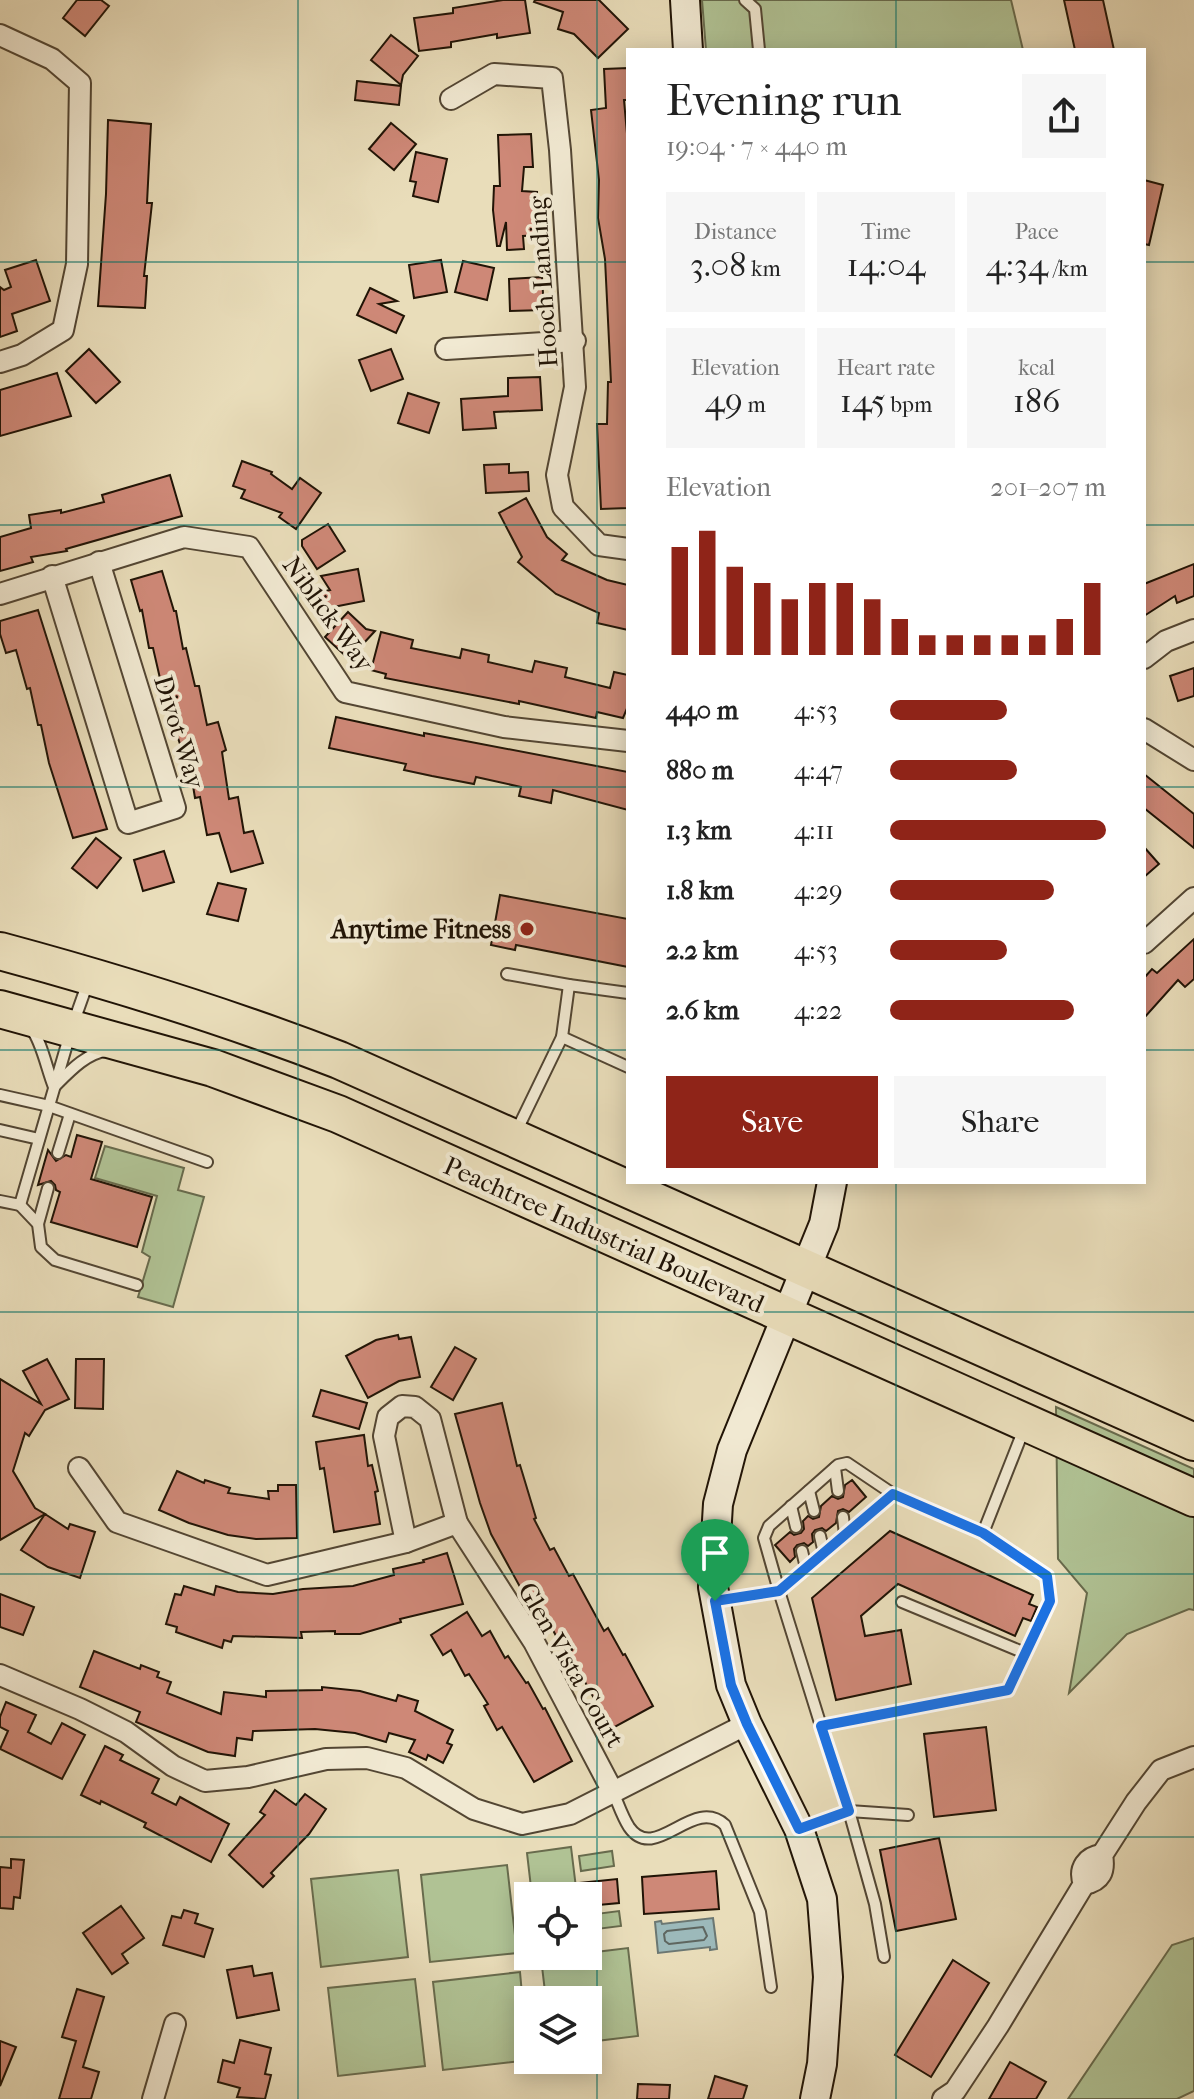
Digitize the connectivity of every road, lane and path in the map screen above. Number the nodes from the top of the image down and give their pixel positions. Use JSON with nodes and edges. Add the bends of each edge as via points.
{"nodes":[{"id":1,"x":685,"y":0,"type":"edge"},
{"id":2,"x":745,"y":0,"type":"edge"},
{"id":3,"x":0,"y":35,"type":"edge"},
{"id":4,"x":688,"y":48,"type":"edge"},
{"id":5,"x":759,"y":48,"type":"edge"},
{"id":6,"x":451,"y":99,"type":"dead end"},
{"id":7,"x":575,"y":341,"type":"junction"},
{"id":8,"x":446,"y":349,"type":"dead end"},
{"id":9,"x":0,"y":362,"type":"edge"},
{"id":10,"x":626,"y":549,"type":"edge"},
{"id":11,"x":99,"y":562,"type":"junction"},
{"id":12,"x":52,"y":576,"type":"junction"},
{"id":13,"x":0,"y":594,"type":"edge"},
{"id":14,"x":1194,"y":630,"type":"edge"},
{"id":15,"x":1146,"y":656,"type":"edge"},
{"id":16,"x":1146,"y":730,"type":"edge"},
{"id":17,"x":626,"y":741,"type":"edge"},
{"id":18,"x":1194,"y":760,"type":"edge"},
{"id":19,"x":1194,"y":898,"type":"edge"},
{"id":20,"x":1146,"y":941,"type":"edge"},
{"id":21,"x":0,"y":951,"type":"edge"},
{"id":22,"x":507,"y":974,"type":"dead end"},
{"id":23,"x":90,"y":976,"type":"junction"},
{"id":24,"x":569,"y":985,"type":"junction"},
{"id":25,"x":626,"y":993,"type":"edge"},
{"id":26,"x":0,"y":1009,"type":"edge"},
{"id":27,"x":0,"y":1017,"type":"edge"},
{"id":28,"x":72,"y":1027,"type":"junction"},
{"id":29,"x":562,"y":1037,"type":"junction"},
{"id":30,"x":159,"y":1052,"type":"junction"},
{"id":31,"x":626,"y":1066,"type":"edge"},
{"id":32,"x":54,"y":1087,"type":"junction"},
{"id":33,"x":0,"y":1095,"type":"edge"},
{"id":34,"x":49,"y":1106,"type":"junction"},
{"id":35,"x":70,"y":1114,"type":"junction"},
{"id":36,"x":0,"y":1130,"type":"edge"},
{"id":37,"x":514,"y":1137,"type":"junction"},
{"id":38,"x":39,"y":1139,"type":"junction"},
{"id":39,"x":58,"y":1153,"type":"dead end"},
{"id":40,"x":207,"y":1162,"type":"dead end"},
{"id":41,"x":832,"y":1184,"type":"edge"},
{"id":42,"x":48,"y":1188,"type":"dead end"},
{"id":43,"x":0,"y":1201,"type":"edge"},
{"id":44,"x":20,"y":1205,"type":"junction"},
{"id":45,"x":38,"y":1224,"type":"junction"},
{"id":46,"x":805,"y":1269,"type":"junction"},
{"id":47,"x":137,"y":1285,"type":"dead end"},
{"id":48,"x":787,"y":1317,"type":"junction"},
{"id":49,"x":1026,"y":1424,"type":"junction"},
{"id":50,"x":1194,"y":1442,"type":"edge"},
{"id":51,"x":79,"y":1468,"type":"dead end"},
{"id":52,"x":835,"y":1468,"type":"junction"},
{"id":53,"x":809,"y":1491,"type":"junction"},
{"id":54,"x":838,"y":1491,"type":"dead end"},
{"id":55,"x":893,"y":1494,"type":"junction"},
{"id":56,"x":1194,"y":1498,"type":"edge"},
{"id":57,"x":791,"y":1506,"type":"junction"},
{"id":58,"x":814,"y":1511,"type":"dead end"},
{"id":59,"x":843,"y":1517,"type":"dead end"},
{"id":60,"x":457,"y":1523,"type":"junction"},
{"id":61,"x":796,"y":1527,"type":"dead end"},
{"id":62,"x":983,"y":1533,"type":"junction"},
{"id":63,"x":845,"y":1535,"type":"junction"},
{"id":64,"x":820,"y":1536,"type":"dead end"},
{"id":65,"x":406,"y":1542,"type":"junction"},
{"id":66,"x":802,"y":1551,"type":"dead end"},
{"id":67,"x":824,"y":1553,"type":"junction"},
{"id":68,"x":806,"y":1568,"type":"junction"},
{"id":69,"x":779,"y":1591,"type":"junction"},
{"id":70,"x":715,"y":1601,"type":"junction"},
{"id":71,"x":902,"y":1602,"type":"dead end"},
{"id":72,"x":1025,"y":1653,"type":"junction"},
{"id":73,"x":0,"y":1675,"type":"edge"},
{"id":74,"x":747,"y":1724,"type":"junction"},
{"id":75,"x":821,"y":1726,"type":"junction"},
{"id":76,"x":1194,"y":1757,"type":"edge"},
{"id":77,"x":613,"y":1792,"type":"junction"},
{"id":78,"x":849,"y":1811,"type":"junction"},
{"id":79,"x":908,"y":1815,"type":"dead end"},
{"id":80,"x":799,"y":1829,"type":"junction"},
{"id":81,"x":884,"y":1957,"type":"dead end"},
{"id":82,"x":771,"y":1987,"type":"dead end"},
{"id":83,"x":175,"y":2024,"type":"dead end"},
{"id":84,"x":153,"y":2099,"type":"edge"},
{"id":85,"x":815,"y":2099,"type":"edge"},
{"id":86,"x":943,"y":2099,"type":"edge"}],
"edges":[{"from":1,"to":4,"type":"street"},
{"from":2,"to":5,"type":"lane","via":[[755,9]]},
{"from":3,"to":9,"type":"street","via":[[52,59],[80,83],[77,264],[63,330]]},
{"from":6,"to":7,"type":"street","name":"Hooch Landing","via":[[494,74],[552,78]]},
{"from":7,"to":8,"type":"street"},
{"from":7,"to":10,"type":"street","name":"Hooch Landing","via":[[575,387],[557,475],[563,507],[599,545]]},
{"from":11,"to":12,"type":"street","name":"Niblick Way"},
{"from":11,"to":12,"type":"street","name":"Divot Way","via":[[175,808],[128,823]]},
{"from":11,"to":17,"type":"street","name":"Niblick Way","via":[[184,537],[249,547],[345,692],[504,727]]},
{"from":12,"to":13,"type":"street","name":"Niblick Way"},
{"from":14,"to":15,"type":"street"},
{"from":16,"to":18,"type":"street"},
{"from":19,"to":20,"type":"street"},
{"from":21,"to":23,"type":"highway","name":"Peachtree Industrial Boulevard"},
{"from":22,"to":24,"type":"lane"},
{"from":23,"to":28,"type":"lane"},
{"from":23,"to":37,"type":"highway","name":"Peachtree Industrial Boulevard","via":[[289,1041]]},
{"from":24,"to":25,"type":"lane"},
{"from":24,"to":29,"type":"lane"},
{"from":26,"to":28,"type":"highway","name":"Peachtree Industrial Boulevard"},
{"from":27,"to":32,"type":"lane","via":[[26,1024],[38,1036]]},
{"from":28,"to":30,"type":"highway","name":"Peachtree Industrial Boulevard"},
{"from":28,"to":32,"type":"lane"},
{"from":29,"to":31,"type":"lane"},
{"from":29,"to":37,"type":"lane"},
{"from":30,"to":32,"type":"lane","via":[[99,1051]]},
{"from":30,"to":48,"type":"highway","name":"Peachtree Industrial Boulevard","via":[[338,1114]]},
{"from":32,"to":34,"type":"lane"},
{"from":33,"to":34,"type":"lane"},
{"from":34,"to":35,"type":"lane"},
{"from":34,"to":38,"type":"lane"},
{"from":35,"to":39,"type":"lane"},
{"from":35,"to":40,"type":"lane"},
{"from":36,"to":38,"type":"lane"},
{"from":37,"to":46,"type":"highway","name":"Peachtree Industrial Boulevard"},
{"from":38,"to":44,"type":"lane"},
{"from":41,"to":46,"type":"street","via":[[824,1224]]},
{"from":42,"to":45,"type":"lane"},
{"from":43,"to":44,"type":"lane"},
{"from":44,"to":45,"type":"lane"},
{"from":45,"to":47,"type":"lane","via":[[41,1247],[55,1260]]},
{"from":46,"to":48,"type":"street"},
{"from":46,"to":50,"type":"highway","name":"Peachtree Industrial Boulevard"},
{"from":48,"to":49,"type":"highway","name":"Peachtree Industrial Boulevard"},
{"from":48,"to":70,"type":"street","via":[[728,1463],[718,1504]]},
{"from":49,"to":56,"type":"highway","name":"Peachtree Industrial Boulevard"},
{"from":49,"to":62,"type":"lane"},
{"from":51,"to":65,"type":"street","via":[[117,1522],[267,1575]]},
{"from":52,"to":53,"type":"lane"},
{"from":52,"to":54,"type":"lane"},
{"from":52,"to":55,"type":"lane","via":[[847,1463]]},
{"from":53,"to":57,"type":"lane"},
{"from":53,"to":58,"type":"lane"},
{"from":55,"to":62,"type":"lane"},
{"from":55,"to":63,"type":"lane"},
{"from":57,"to":61,"type":"lane"},
{"from":57,"to":69,"type":"lane","via":[[764,1538]]},
{"from":59,"to":63,"type":"lane"},
{"from":60,"to":65,"type":"street"},
{"from":60,"to":65,"type":"street","name":"Glen Vista Court","via":[[430,1419],[415,1407],[402,1406],[388,1417],[384,1436]]},
{"from":60,"to":77,"type":"street","name":"Glen Vista Court","via":[[534,1642]]},
{"from":62,"to":72,"type":"lane","via":[[1047,1576],[1050,1601]]},
{"from":63,"to":67,"type":"lane"},
{"from":64,"to":67,"type":"lane"},
{"from":66,"to":68,"type":"lane"},
{"from":67,"to":68,"type":"lane"},
{"from":68,"to":69,"type":"lane"},
{"from":69,"to":70,"type":"lane"},
{"from":69,"to":75,"type":"lane"},
{"from":70,"to":74,"type":"street","via":[[731,1685]]},
{"from":71,"to":72,"type":"lane"},
{"from":72,"to":75,"type":"lane","via":[[1008,1690]]},
{"from":73,"to":77,"type":"street","via":[[126,1732],[173,1766],[205,1781],[326,1759],[367,1758],[406,1768],[474,1809],[522,1824],[570,1814]]},
{"from":74,"to":77,"type":"street"},
{"from":74,"to":80,"type":"street"},
{"from":75,"to":78,"type":"lane"},
{"from":76,"to":86,"type":"street","via":[[1161,1770],[1136,1802],[1102,1855],[1100,1876],[1084,1884],[998,2026],[955,2091]]},
{"from":77,"to":82,"type":"lane","via":[[630,1829],[641,1837],[656,1838],[706,1815],[725,1825],[760,1912]]},
{"from":78,"to":79,"type":"lane"},
{"from":78,"to":80,"type":"lane"},
{"from":78,"to":81,"type":"lane"},
{"from":80,"to":85,"type":"street","via":[[822,1899],[828,1977]]},
{"from":83,"to":84,"type":"street"}]}
